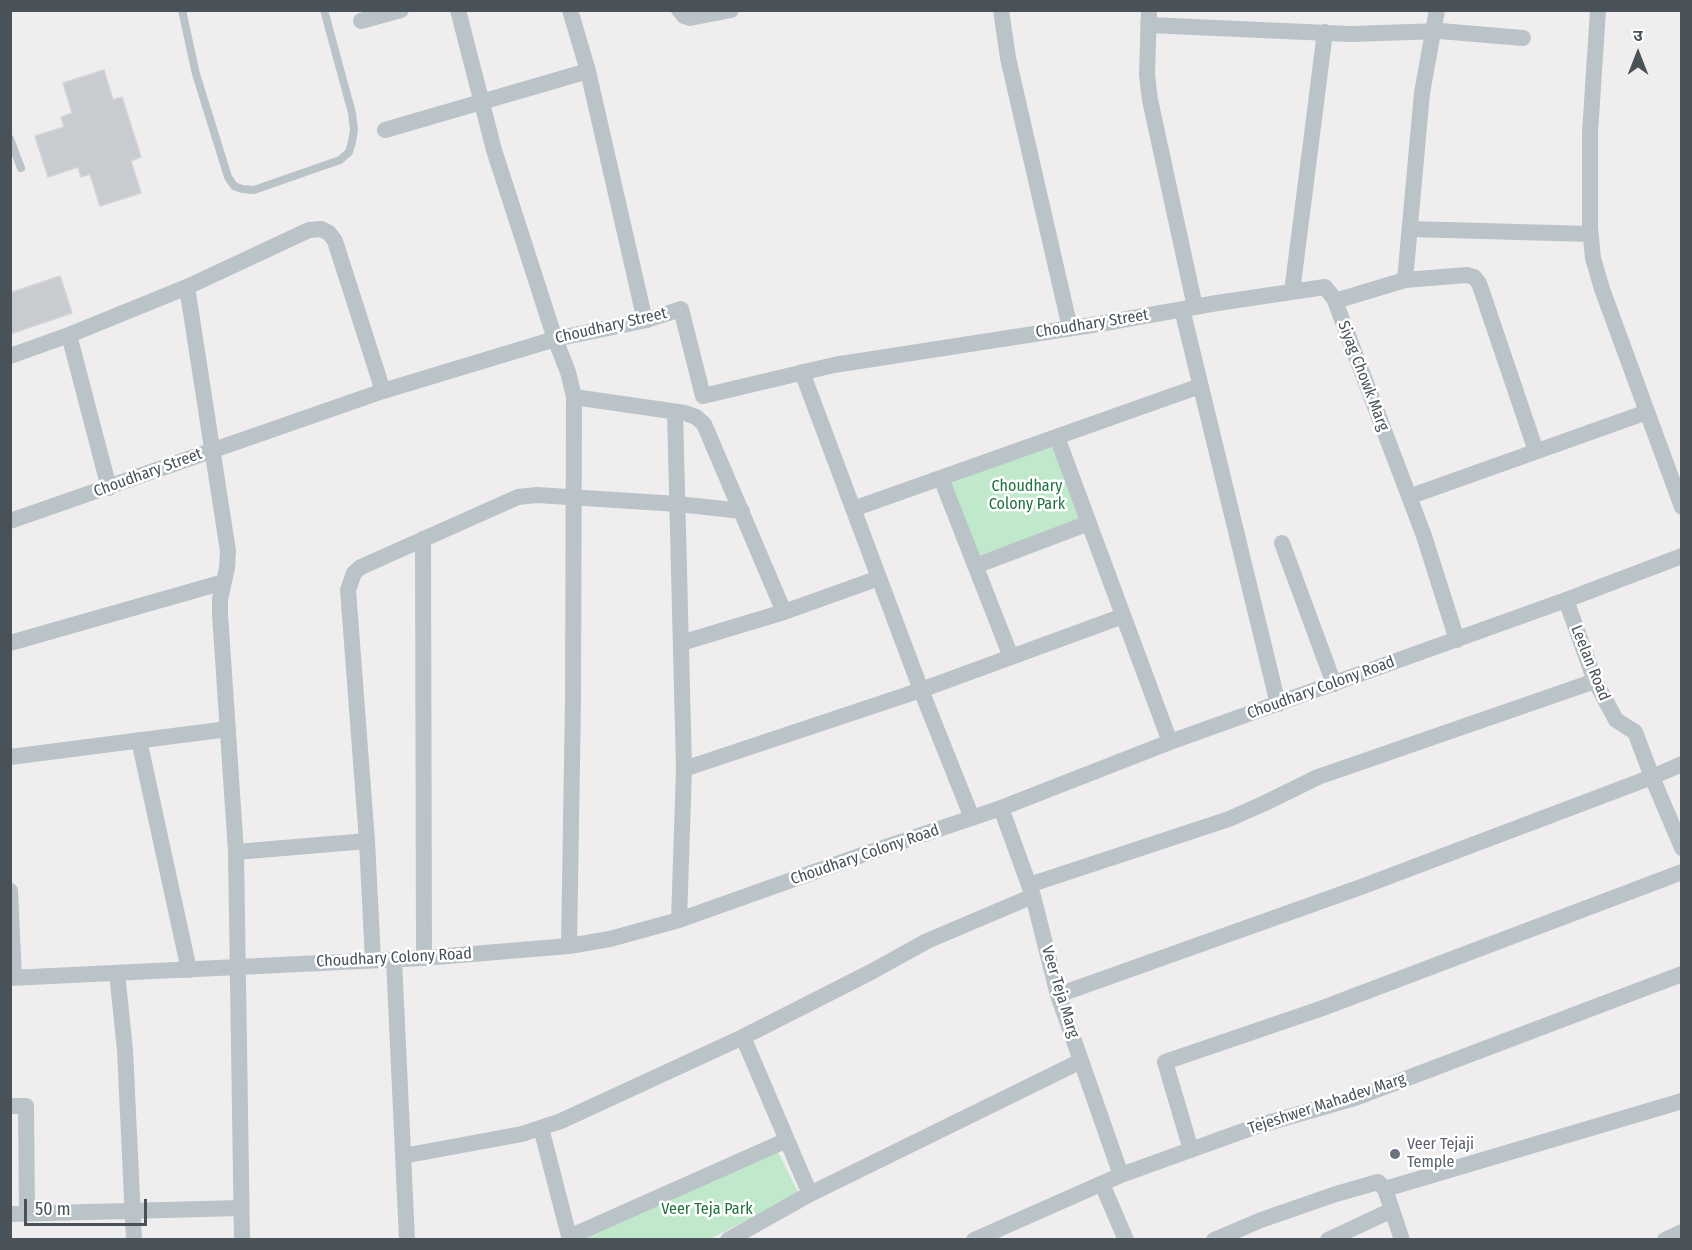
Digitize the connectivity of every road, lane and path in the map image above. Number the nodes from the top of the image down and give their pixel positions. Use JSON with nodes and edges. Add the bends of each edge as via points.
{"nodes":[{"id":1,"x":182,"y":10,"type":"edge"},
{"id":2,"x":324,"y":10,"type":"edge"},
{"id":3,"x":401,"y":10,"type":"edge"},
{"id":4,"x":458,"y":10,"type":"edge"},
{"id":5,"x":570,"y":10,"type":"edge"},
{"id":6,"x":679,"y":10,"type":"edge"},
{"id":7,"x":731,"y":10,"type":"edge"},
{"id":8,"x":1001,"y":10,"type":"edge"},
{"id":9,"x":1437,"y":10,"type":"edge"},
{"id":10,"x":1598,"y":10,"type":"edge"},
{"id":11,"x":1149,"y":18,"type":"edge"},
{"id":12,"x":361,"y":21,"type":"dead end"},
{"id":13,"x":1325,"y":32,"type":"junction"},
{"id":14,"x":1434,"y":32,"type":"junction"},
{"id":15,"x":1523,"y":38,"type":"dead end"},
{"id":16,"x":588,"y":71,"type":"junction"},
{"id":17,"x":482,"y":102,"type":"junction"},
{"id":18,"x":385,"y":130,"type":"dead end"},
{"id":19,"x":10,"y":139,"type":"edge"},
{"id":20,"x":21,"y":168,"type":"dead end"},
{"id":21,"x":1410,"y":229,"type":"junction"},
{"id":22,"x":1590,"y":234,"type":"junction"},
{"id":23,"x":1405,"y":280,"type":"junction"},
{"id":24,"x":187,"y":286,"type":"junction"},
{"id":25,"x":1292,"y":292,"type":"junction"},
{"id":26,"x":1336,"y":301,"type":"junction"},
{"id":27,"x":1188,"y":308,"type":"junction"},
{"id":28,"x":647,"y":320,"type":"junction"},
{"id":29,"x":1070,"y":328,"type":"junction"},
{"id":30,"x":69,"y":335,"type":"junction"},
{"id":31,"x":555,"y":339,"type":"junction"},
{"id":32,"x":10,"y":356,"type":"edge"},
{"id":33,"x":802,"y":372,"type":"junction"},
{"id":34,"x":1200,"y":386,"type":"junction"},
{"id":35,"x":383,"y":391,"type":"junction"},
{"id":36,"x":574,"y":397,"type":"junction"},
{"id":37,"x":675,"y":412,"type":"junction"},
{"id":38,"x":1647,"y":412,"type":"junction"},
{"id":39,"x":1057,"y":437,"type":"junction"},
{"id":40,"x":213,"y":449,"type":"junction"},
{"id":41,"x":1536,"y":451,"type":"junction"},
{"id":42,"x":940,"y":478,"type":"junction"},
{"id":43,"x":109,"y":488,"type":"junction"},
{"id":44,"x":1414,"y":495,"type":"dead end"},
{"id":45,"x":573,"y":497,"type":"junction"},
{"id":46,"x":678,"y":504,"type":"junction"},
{"id":47,"x":1682,"y":507,"type":"edge"},
{"id":48,"x":853,"y":509,"type":"junction"},
{"id":49,"x":742,"y":511,"type":"junction"},
{"id":50,"x":10,"y":521,"type":"edge"},
{"id":51,"x":1089,"y":523,"type":"junction"},
{"id":52,"x":423,"y":539,"type":"junction"},
{"id":53,"x":1282,"y":543,"type":"dead end"},
{"id":54,"x":1682,"y":556,"type":"edge"},
{"id":55,"x":975,"y":566,"type":"junction"},
{"id":56,"x":879,"y":578,"type":"junction"},
{"id":57,"x":224,"y":582,"type":"junction"},
{"id":58,"x":1566,"y":600,"type":"junction"},
{"id":59,"x":784,"y":612,"type":"junction"},
{"id":60,"x":1124,"y":616,"type":"junction"},
{"id":61,"x":1457,"y":640,"type":"junction"},
{"id":62,"x":10,"y":643,"type":"edge"},
{"id":63,"x":681,"y":643,"type":"junction"},
{"id":64,"x":1011,"y":657,"type":"junction"},
{"id":65,"x":1595,"y":681,"type":"junction"},
{"id":66,"x":1334,"y":684,"type":"junction"},
{"id":67,"x":921,"y":690,"type":"junction"},
{"id":68,"x":1278,"y":704,"type":"junction"},
{"id":69,"x":228,"y":729,"type":"junction"},
{"id":70,"x":139,"y":740,"type":"junction"},
{"id":71,"x":1170,"y":742,"type":"junction"},
{"id":72,"x":10,"y":757,"type":"edge"},
{"id":73,"x":1682,"y":764,"type":"edge"},
{"id":74,"x":684,"y":769,"type":"junction"},
{"id":75,"x":1652,"y":777,"type":"junction"},
{"id":76,"x":1001,"y":808,"type":"junction"},
{"id":77,"x":972,"y":818,"type":"junction"},
{"id":78,"x":367,"y":841,"type":"junction"},
{"id":79,"x":1682,"y":848,"type":"edge"},
{"id":80,"x":236,"y":852,"type":"junction"},
{"id":81,"x":1682,"y":872,"type":"edge"},
{"id":82,"x":1031,"y":890,"type":"junction"},
{"id":83,"x":10,"y":891,"type":"edge"},
{"id":84,"x":679,"y":921,"type":"junction"},
{"id":85,"x":569,"y":946,"type":"junction"},
{"id":86,"x":424,"y":958,"type":"junction"},
{"id":87,"x":394,"y":959,"type":"junction"},
{"id":88,"x":373,"y":960,"type":"junction"},
{"id":89,"x":239,"y":967,"type":"junction"},
{"id":90,"x":189,"y":970,"type":"junction"},
{"id":91,"x":117,"y":973,"type":"junction"},
{"id":92,"x":1682,"y":974,"type":"edge"},
{"id":93,"x":12,"y":978,"type":"edge"},
{"id":94,"x":1058,"y":995,"type":"junction"},
{"id":95,"x":743,"y":1037,"type":"junction"},
{"id":96,"x":1081,"y":1061,"type":"junction"},
{"id":97,"x":1682,"y":1101,"type":"edge"},
{"id":98,"x":10,"y":1106,"type":"edge"},
{"id":99,"x":541,"y":1128,"type":"junction"},
{"id":100,"x":787,"y":1140,"type":"junction"},
{"id":101,"x":1191,"y":1150,"type":"junction"},
{"id":102,"x":403,"y":1156,"type":"junction"},
{"id":103,"x":1121,"y":1175,"type":"junction"},
{"id":104,"x":1102,"y":1184,"type":"junction"},
{"id":105,"x":1385,"y":1188,"type":"junction"},
{"id":106,"x":810,"y":1194,"type":"junction"},
{"id":107,"x":241,"y":1208,"type":"junction"},
{"id":108,"x":1392,"y":1209,"type":"junction"},
{"id":109,"x":133,"y":1211,"type":"junction"},
{"id":110,"x":19,"y":1214,"type":"edge"},
{"id":111,"x":1682,"y":1232,"type":"edge"},
{"id":112,"x":570,"y":1238,"type":"edge"},
{"id":113,"x":134,"y":1239,"type":"edge"},
{"id":114,"x":242,"y":1239,"type":"edge"},
{"id":115,"x":407,"y":1239,"type":"edge"},
{"id":116,"x":728,"y":1239,"type":"edge"},
{"id":117,"x":974,"y":1239,"type":"edge"},
{"id":118,"x":1126,"y":1239,"type":"edge"},
{"id":119,"x":1214,"y":1239,"type":"edge"},
{"id":120,"x":1328,"y":1239,"type":"edge"},
{"id":121,"x":1402,"y":1239,"type":"edge"},
{"id":122,"x":1666,"y":1239,"type":"edge"}],
"edges":[{"from":1,"to":2,"type":"lane","via":[[196,74],[228,177],[234,186],[254,190],[340,160],[349,152],[354,130],[352,113]]},
{"from":3,"to":12,"type":"street"},
{"from":4,"to":17,"type":"street"},
{"from":5,"to":16,"type":"street"},
{"from":6,"to":7,"type":"street","via":[[690,18]]},
{"from":8,"to":29,"type":"street","via":[[1010,69]]},
{"from":9,"to":14,"type":"street"},
{"from":10,"to":22,"type":"street","via":[[1590,133]]},
{"from":11,"to":13,"type":"street"},
{"from":11,"to":27,"type":"street","via":[[1150,100]]},
{"from":13,"to":14,"type":"street"},
{"from":13,"to":25,"type":"street"},
{"from":14,"to":15,"type":"street"},
{"from":14,"to":21,"type":"street","via":[[1422,93]]},
{"from":16,"to":17,"type":"street"},
{"from":16,"to":28,"type":"street","via":[[642,312]]},
{"from":17,"to":18,"type":"street"},
{"from":17,"to":31,"type":"street"},
{"from":19,"to":20,"type":"lane"},
{"from":21,"to":22,"type":"street"},
{"from":21,"to":23,"type":"street"},
{"from":22,"to":38,"type":"street","via":[[1602,289]]},
{"from":23,"to":26,"type":"street","name":"Siyag Chowk Marg"},
{"from":23,"to":41,"type":"street","name":"Siyag Chowk Marg","via":[[1467,275],[1479,283]]},
{"from":24,"to":30,"type":"street"},
{"from":24,"to":35,"type":"street","via":[[309,230],[329,233]]},
{"from":24,"to":40,"type":"street"},
{"from":25,"to":26,"type":"street","name":"Choudhary Street","via":[[1325,287]]},
{"from":25,"to":27,"type":"street","name":"Choudhary Street"},
{"from":26,"to":61,"type":"street","name":"Siyag Chowk Marg","via":[[1424,536]]},
{"from":27,"to":29,"type":"street","name":"Choudhary Street"},
{"from":27,"to":34,"type":"street"},
{"from":28,"to":31,"type":"street","name":"Choudhary Street"},
{"from":28,"to":33,"type":"street","name":"Choudhary Street","via":[[681,309],[703,396]]},
{"from":29,"to":33,"type":"street","name":"Choudhary Street"},
{"from":30,"to":32,"type":"street"},
{"from":30,"to":43,"type":"street"},
{"from":31,"to":35,"type":"street","name":"Choudhary Street"},
{"from":31,"to":36,"type":"street"},
{"from":33,"to":48,"type":"street"},
{"from":34,"to":39,"type":"street"},
{"from":34,"to":68,"type":"street"},
{"from":35,"to":40,"type":"street","name":"Choudhary Street"},
{"from":36,"to":37,"type":"street"},
{"from":36,"to":45,"type":"street"},
{"from":37,"to":46,"type":"street"},
{"from":37,"to":49,"type":"street","via":[[704,423]]},
{"from":38,"to":41,"type":"street"},
{"from":38,"to":47,"type":"street"},
{"from":39,"to":42,"type":"street"},
{"from":39,"to":51,"type":"street"},
{"from":40,"to":43,"type":"street","name":"Choudhary Street"},
{"from":40,"to":57,"type":"street","via":[[228,551]]},
{"from":41,"to":44,"type":"street"},
{"from":42,"to":48,"type":"street"},
{"from":42,"to":55,"type":"street"},
{"from":43,"to":50,"type":"street","name":"Choudhary Street"},
{"from":45,"to":46,"type":"street"},
{"from":45,"to":52,"type":"street","via":[[518,497]]},
{"from":45,"to":85,"type":"street"},
{"from":46,"to":49,"type":"street"},
{"from":46,"to":63,"type":"street"},
{"from":48,"to":56,"type":"street"},
{"from":49,"to":59,"type":"street"},
{"from":51,"to":55,"type":"street"},
{"from":51,"to":60,"type":"street"},
{"from":52,"to":78,"type":"street","via":[[362,567],[350,582]]},
{"from":52,"to":86,"type":"street"},
{"from":53,"to":66,"type":"street"},
{"from":54,"to":58,"type":"street","name":"Choudhary Colony Road"},
{"from":55,"to":64,"type":"street"},
{"from":56,"to":59,"type":"street"},
{"from":56,"to":67,"type":"street"},
{"from":57,"to":62,"type":"street"},
{"from":57,"to":69,"type":"street","via":[[219,614]]},
{"from":58,"to":61,"type":"street","name":"Choudhary Colony Road"},
{"from":58,"to":65,"type":"street","name":"Leelan Road"},
{"from":59,"to":63,"type":"street"},
{"from":60,"to":64,"type":"street"},
{"from":60,"to":71,"type":"street"},
{"from":61,"to":66,"type":"street","name":"Choudhary Colony Road"},
{"from":63,"to":74,"type":"street"},
{"from":64,"to":67,"type":"street"},
{"from":65,"to":75,"type":"street","name":"Leelan Road","via":[[1616,720],[1635,732]]},
{"from":65,"to":82,"type":"street","via":[[1318,777],[1228,819]]},
{"from":66,"to":68,"type":"street","name":"Choudhary Colony Road"},
{"from":67,"to":74,"type":"street"},
{"from":67,"to":77,"type":"street"},
{"from":68,"to":71,"type":"street","name":"Choudhary Colony Road"},
{"from":69,"to":70,"type":"street"},
{"from":69,"to":80,"type":"street"},
{"from":70,"to":72,"type":"street"},
{"from":70,"to":90,"type":"street"},
{"from":71,"to":76,"type":"street","name":"Choudhary Colony Road"},
{"from":73,"to":75,"type":"street"},
{"from":74,"to":84,"type":"street"},
{"from":75,"to":79,"type":"street","name":"Leelan Road"},
{"from":75,"to":94,"type":"street","via":[[1361,887]]},
{"from":76,"to":77,"type":"street","name":"Choudhary Colony Road"},
{"from":76,"to":82,"type":"street","name":"Veer Teja Marg"},
{"from":77,"to":84,"type":"street","name":"Choudhary Colony Road"},
{"from":78,"to":80,"type":"street"},
{"from":78,"to":88,"type":"street"},
{"from":80,"to":89,"type":"street"},
{"from":81,"to":101,"type":"street","via":[[1320,1009],[1165,1062]]},
{"from":82,"to":94,"type":"street","name":"Veer Teja Marg"},
{"from":82,"to":95,"type":"street"},
{"from":83,"to":93,"type":"street"},
{"from":84,"to":85,"type":"street","name":"Choudhary Colony Road"},
{"from":85,"to":86,"type":"street","name":"Choudhary Colony Road"},
{"from":86,"to":87,"type":"street","name":"Choudhary Colony Road"},
{"from":87,"to":88,"type":"street","name":"Choudhary Colony Road"},
{"from":87,"to":102,"type":"street"},
{"from":88,"to":89,"type":"street","name":"Choudhary Colony Road"},
{"from":89,"to":90,"type":"street","name":"Choudhary Colony Road"},
{"from":89,"to":107,"type":"street"},
{"from":90,"to":91,"type":"street","name":"Choudhary Colony Road"},
{"from":91,"to":93,"type":"street","name":"Choudhary Colony Road"},
{"from":91,"to":109,"type":"street"},
{"from":92,"to":101,"type":"street","name":"Tejeshwer Mahadev Marg","via":[[1355,1098]]},
{"from":94,"to":96,"type":"street","name":"Veer Teja Marg"},
{"from":95,"to":99,"type":"street"},
{"from":95,"to":100,"type":"street"},
{"from":96,"to":103,"type":"street","name":"Veer Teja Marg"},
{"from":96,"to":106,"type":"street"},
{"from":97,"to":105,"type":"street"},
{"from":98,"to":110,"type":"street","via":[[26,1106]]},
{"from":99,"to":102,"type":"street"},
{"from":99,"to":112,"type":"street"},
{"from":100,"to":106,"type":"street"},
{"from":100,"to":112,"type":"street"},
{"from":101,"to":103,"type":"street","name":"Tejeshwer Mahadev Marg"},
{"from":102,"to":115,"type":"street"},
{"from":103,"to":104,"type":"street","name":"Tejeshwer Mahadev Marg"},
{"from":104,"to":117,"type":"street","name":"Tejeshwer Mahadev Marg"},
{"from":104,"to":118,"type":"street"},
{"from":105,"to":108,"type":"street"},
{"from":105,"to":119,"type":"street","via":[[1378,1182],[1364,1185]]},
{"from":106,"to":116,"type":"street"},
{"from":107,"to":109,"type":"street"},
{"from":107,"to":114,"type":"street"},
{"from":108,"to":120,"type":"street"},
{"from":108,"to":121,"type":"street"},
{"from":109,"to":110,"type":"street"},
{"from":109,"to":113,"type":"street"},
{"from":111,"to":122,"type":"street"}]}
